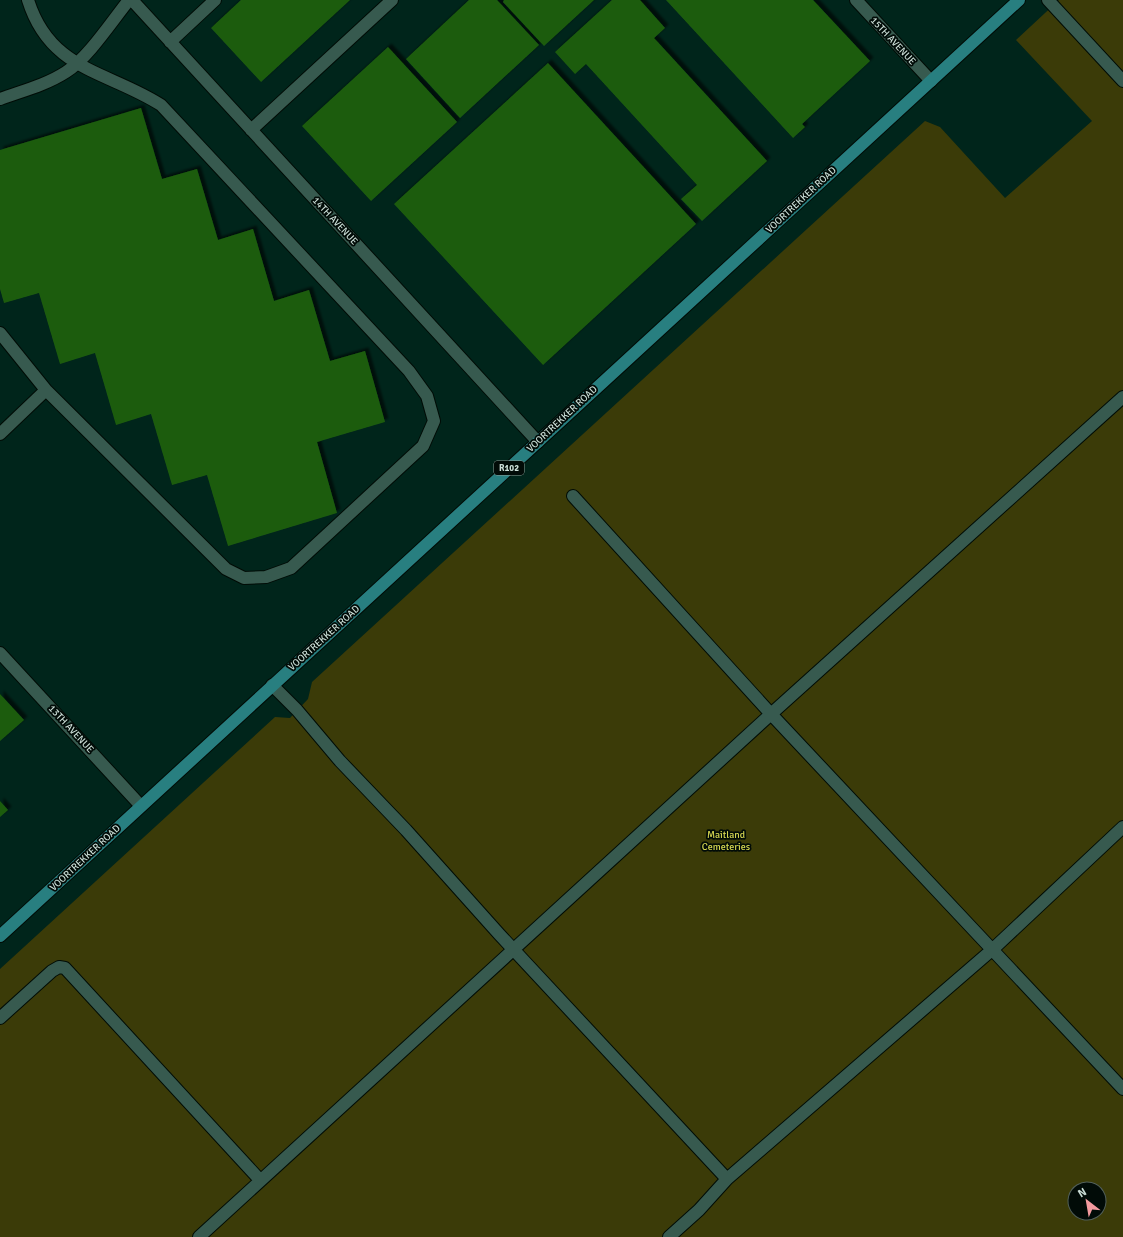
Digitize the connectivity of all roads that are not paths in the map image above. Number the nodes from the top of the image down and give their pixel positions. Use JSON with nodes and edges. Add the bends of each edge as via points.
{"nodes":[{"id":1,"x":28,"y":0,"type":"edge"},
{"id":2,"x":131,"y":0,"type":"edge"},
{"id":3,"x":215,"y":0,"type":"edge"},
{"id":4,"x":392,"y":0,"type":"edge"},
{"id":5,"x":856,"y":0,"type":"edge"},
{"id":6,"x":1019,"y":0,"type":"edge"},
{"id":7,"x":1048,"y":0,"type":"edge"},
{"id":8,"x":170,"y":42,"type":"junction"},
{"id":9,"x":76,"y":64,"type":"junction"},
{"id":10,"x":931,"y":81,"type":"junction"},
{"id":11,"x":1123,"y":81,"type":"edge"},
{"id":12,"x":0,"y":99,"type":"edge"},
{"id":13,"x":251,"y":130,"type":"junction"},
{"id":14,"x":0,"y":333,"type":"edge"},
{"id":15,"x":46,"y":390,"type":"junction"},
{"id":16,"x":1123,"y":397,"type":"edge"},
{"id":17,"x":0,"y":434,"type":"edge"},
{"id":18,"x":538,"y":442,"type":"junction"},
{"id":19,"x":573,"y":496,"type":"dead end"},
{"id":20,"x":0,"y":653,"type":"edge"},
{"id":21,"x":272,"y":685,"type":"junction"},
{"id":22,"x":771,"y":714,"type":"junction"},
{"id":23,"x":141,"y":806,"type":"junction"},
{"id":24,"x":1123,"y":827,"type":"edge"},
{"id":25,"x":0,"y":936,"type":"edge"},
{"id":26,"x":513,"y":949,"type":"junction"},
{"id":27,"x":993,"y":949,"type":"junction"},
{"id":28,"x":0,"y":1018,"type":"edge"},
{"id":29,"x":1123,"y":1089,"type":"edge"},
{"id":30,"x":260,"y":1180,"type":"junction"},
{"id":31,"x":727,"y":1180,"type":"junction"},
{"id":32,"x":199,"y":1237,"type":"edge"},
{"id":33,"x":669,"y":1237,"type":"edge"}],
"edges":[{"from":1,"to":9,"type":"street","via":[[33,18],[43,34]]},
{"from":2,"to":8,"type":"street","name":"14TH AVENUE"},
{"from":2,"to":9,"type":"street"},
{"from":3,"to":8,"type":"street"},
{"from":4,"to":13,"type":"street"},
{"from":5,"to":10,"type":"street","name":"15TH AVENUE"},
{"from":6,"to":10,"type":"main road","name":"VOORTREKKER ROAD","number":"R102"},
{"from":7,"to":11,"type":"street"},
{"from":8,"to":13,"type":"street","name":"14TH AVENUE"},
{"from":9,"to":12,"type":"street","via":[[67,72],[44,83]]},
{"from":9,"to":15,"type":"street","via":[[145,95],[161,105],[409,371],[427,396],[434,421],[423,446],[291,568],[266,577],[244,578],[226,569]]},
{"from":10,"to":18,"type":"main road","name":"VOORTREKKER ROAD","number":"R102"},
{"from":13,"to":18,"type":"street","name":"14TH AVENUE"},
{"from":14,"to":15,"type":"street"},
{"from":15,"to":17,"type":"street"},
{"from":16,"to":22,"type":"street"},
{"from":18,"to":21,"type":"main road","name":"VOORTREKKER ROAD","number":"R102"},
{"from":19,"to":22,"type":"street"},
{"from":20,"to":23,"type":"street","name":"13TH AVENUE"},
{"from":21,"to":23,"type":"main road","name":"VOORTREKKER ROAD","number":"R102"},
{"from":21,"to":26,"type":"street"},
{"from":22,"to":26,"type":"street"},
{"from":22,"to":27,"type":"street"},
{"from":23,"to":25,"type":"main road","name":"VOORTREKKER ROAD","number":"R102"},
{"from":24,"to":27,"type":"street"},
{"from":26,"to":30,"type":"street"},
{"from":26,"to":31,"type":"street"},
{"from":27,"to":29,"type":"street"},
{"from":27,"to":31,"type":"street"},
{"from":28,"to":30,"type":"street","via":[[52,971],[59,967],[65,968]]},
{"from":30,"to":32,"type":"street"},
{"from":31,"to":33,"type":"street"}]}
